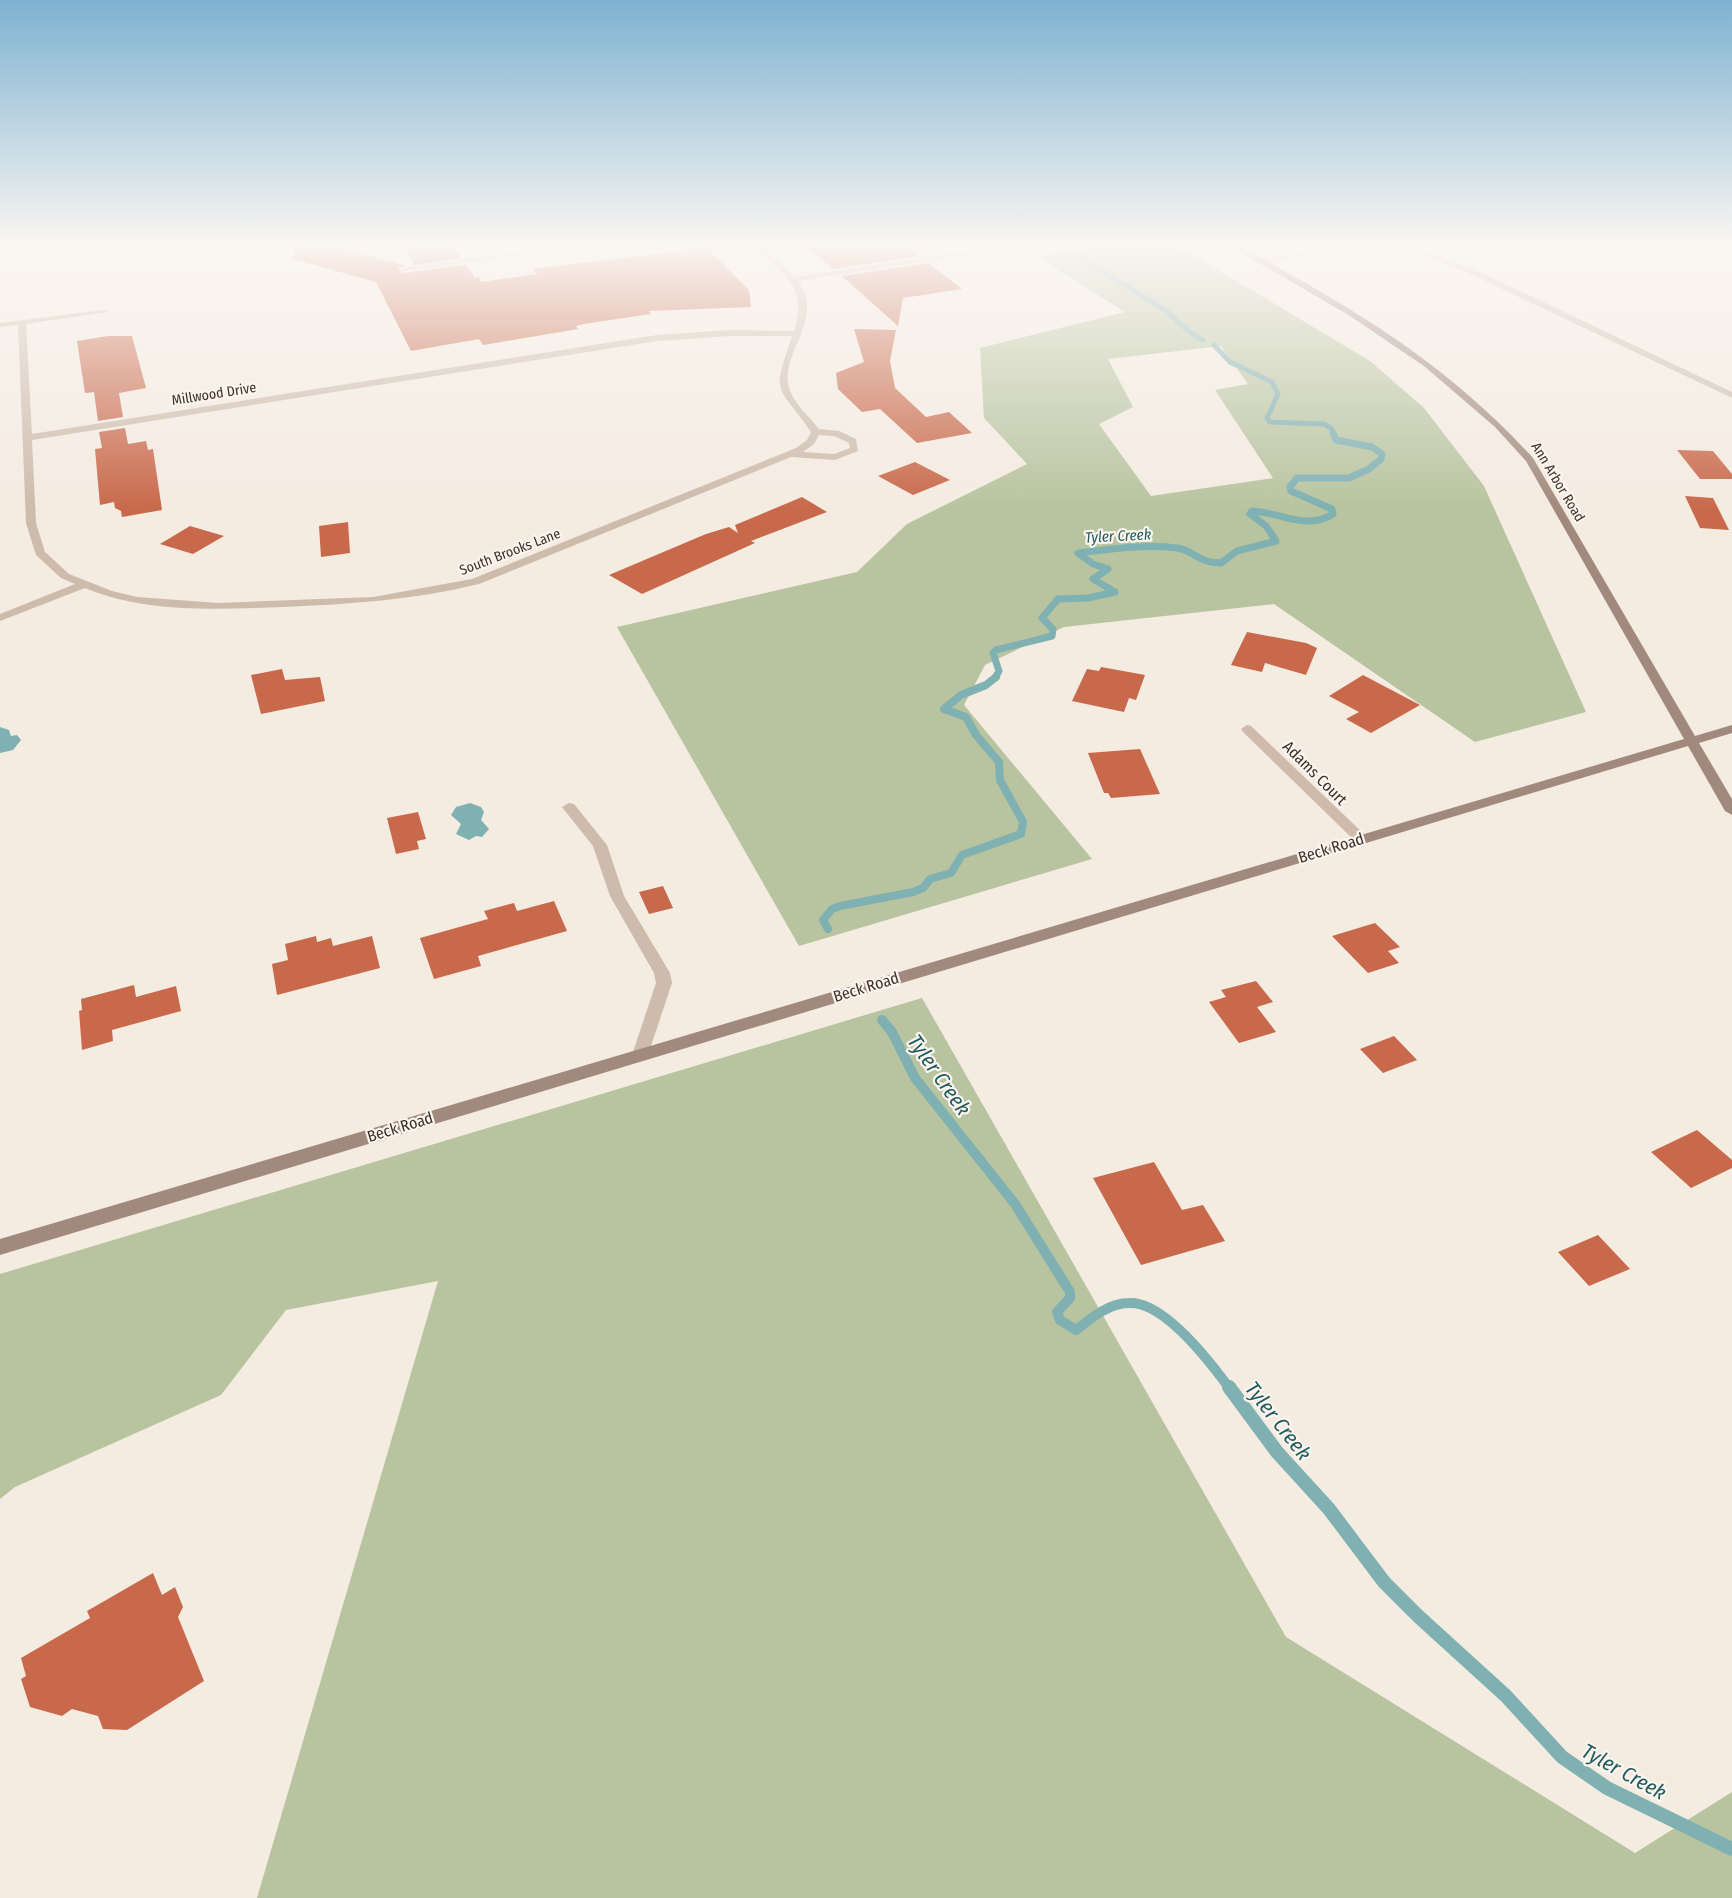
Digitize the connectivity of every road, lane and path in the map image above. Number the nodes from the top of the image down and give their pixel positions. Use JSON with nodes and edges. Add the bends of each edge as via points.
{"nodes":[{"id":1,"x":22,"y":332,"type":"edge"},
{"id":2,"x":1381,"y":332,"type":"edge"},
{"id":3,"x":1598,"y":332,"type":"edge"},
{"id":4,"x":798,"y":334,"type":"joint"},
{"id":5,"x":1732,"y":395,"type":"edge"},
{"id":6,"x":816,"y":432,"type":"junction"},
{"id":7,"x":27,"y":438,"type":"junction"},
{"id":8,"x":790,"y":453,"type":"junction"},
{"id":9,"x":82,"y":585,"type":"junction"},
{"id":10,"x":0,"y":618,"type":"edge"},
{"id":11,"x":1247,"y":729,"type":"dead end"},
{"id":12,"x":1732,"y":729,"type":"edge"},
{"id":13,"x":1691,"y":740,"type":"junction"},
{"id":14,"x":569,"y":807,"type":"dead end"},
{"id":15,"x":1732,"y":811,"type":"edge"},
{"id":16,"x":1361,"y":839,"type":"junction"},
{"id":17,"x":640,"y":1055,"type":"junction"},
{"id":18,"x":0,"y":1247,"type":"edge"}],
"edges":[{"from":1,"to":7,"type":"street","name":"South Brooks Lane"},
{"from":2,"to":13,"type":"main road","name":"Ann Arbor Road","via":[[1467,394],[1530,460]]},
{"from":3,"to":5,"type":"street"},
{"from":4,"to":6,"type":"street","via":[[783,384]]},
{"from":4,"to":7,"type":"street","name":"Millwood Drive","via":[[657,338]]},
{"from":6,"to":8,"type":"street","name":"South Brooks Lane","via":[[812,442]]},
{"from":6,"to":8,"type":"street","name":"South Brooks Lane","via":[[842,435],[854,441],[855,449],[835,457]]},
{"from":7,"to":9,"type":"street","name":"South Brooks Lane","via":[[34,540],[51,565]]},
{"from":8,"to":9,"type":"street","name":"South Brooks Lane","via":[[475,582],[429,592],[373,600],[201,606],[137,600]]},
{"from":9,"to":10,"type":"street"},
{"from":11,"to":16,"type":"street","name":"Adams Court"},
{"from":12,"to":13,"type":"main road","name":"Beck Road"},
{"from":13,"to":15,"type":"main road","name":"Ann Arbor Road"},
{"from":13,"to":16,"type":"main road","name":"Beck Road"},
{"from":14,"to":17,"type":"street","via":[[600,845],[617,896],[662,973],[664,983]]},
{"from":16,"to":17,"type":"main road","name":"Beck Road"},
{"from":17,"to":18,"type":"main road","name":"Beck Road"}]}
